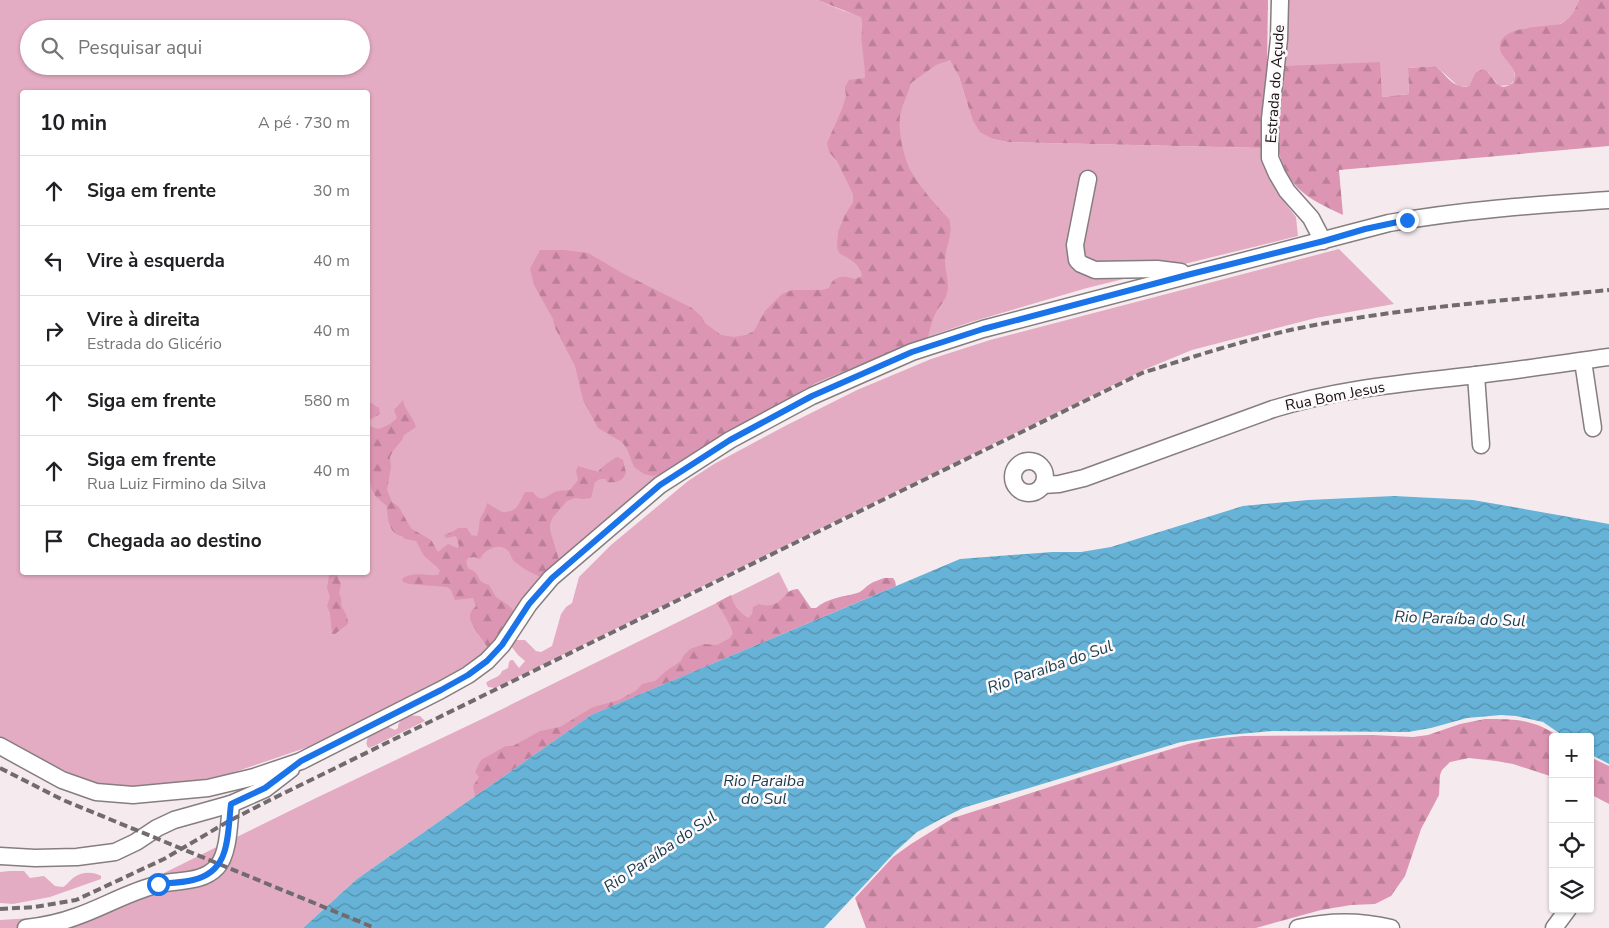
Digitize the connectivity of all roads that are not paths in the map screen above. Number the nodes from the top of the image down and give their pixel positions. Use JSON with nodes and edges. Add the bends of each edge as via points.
{"nodes":[{"id":1,"x":1280,"y":0,"type":"edge"},
{"id":2,"x":1088,"y":179,"type":"dead end"},
{"id":3,"x":1609,"y":200,"type":"edge"},
{"id":4,"x":1324,"y":241,"type":"junction"},
{"id":5,"x":1191,"y":274,"type":"junction"},
{"id":6,"x":1609,"y":357,"type":"edge"},
{"id":7,"x":1583,"y":361,"type":"junction"},
{"id":8,"x":1476,"y":375,"type":"junction"},
{"id":9,"x":1593,"y":428,"type":"dead end"},
{"id":10,"x":1481,"y":445,"type":"dead end"},
{"id":11,"x":1043,"y":485,"type":"dead end"},
{"id":12,"x":0,"y":746,"type":"edge"},
{"id":13,"x":301,"y":761,"type":"junction"},
{"id":14,"x":231,"y":804,"type":"junction"},
{"id":15,"x":0,"y":856,"type":"edge"},
{"id":16,"x":1565,"y":913,"type":"edge"},
{"id":17,"x":26,"y":928,"type":"edge"},
{"id":18,"x":1298,"y":928,"type":"edge"},
{"id":19,"x":1391,"y":928,"type":"edge"},
{"id":20,"x":1554,"y":928,"type":"edge"}],
"edges":[{"from":1,"to":4,"type":"street","name":"Estrada do Açude","via":[[1270,158],[1287,191],[1311,218]]},
{"from":2,"to":5,"type":"street","via":[[1075,245],[1077,260],[1081,264],[1095,270],[1157,269]]},
{"from":3,"to":4,"type":"street","via":[[1428,216]]},
{"from":4,"to":5,"type":"street"},
{"from":5,"to":13,"type":"street","via":[[983,329],[912,352],[812,396],[730,440],[660,485],[558,573],[529,604],[502,645],[487,661],[441,690]]},
{"from":6,"to":7,"type":"street","name":"Rua Bom Jesus"},
{"from":7,"to":8,"type":"street","name":"Rua Bom Jesus"},
{"from":7,"to":9,"type":"street"},
{"from":8,"to":10,"type":"street"},
{"from":8,"to":11,"type":"street","name":"Rua Bom Jesus","via":[[1358,388],[1302,400],[1084,478]]},
{"from":12,"to":13,"type":"street","via":[[62,780],[96,792],[133,795],[208,788]]},
{"from":13,"to":14,"type":"street","via":[[265,788]]},
{"from":14,"to":15,"type":"street","via":[[174,820],[115,852],[77,858]]},
{"from":14,"to":17,"type":"street","via":[[225,854],[208,874],[193,880],[158,884],[76,917]]},
{"from":16,"to":20,"type":"street"},
{"from":18,"to":19,"type":"street","via":[[1361,923]]}]}
